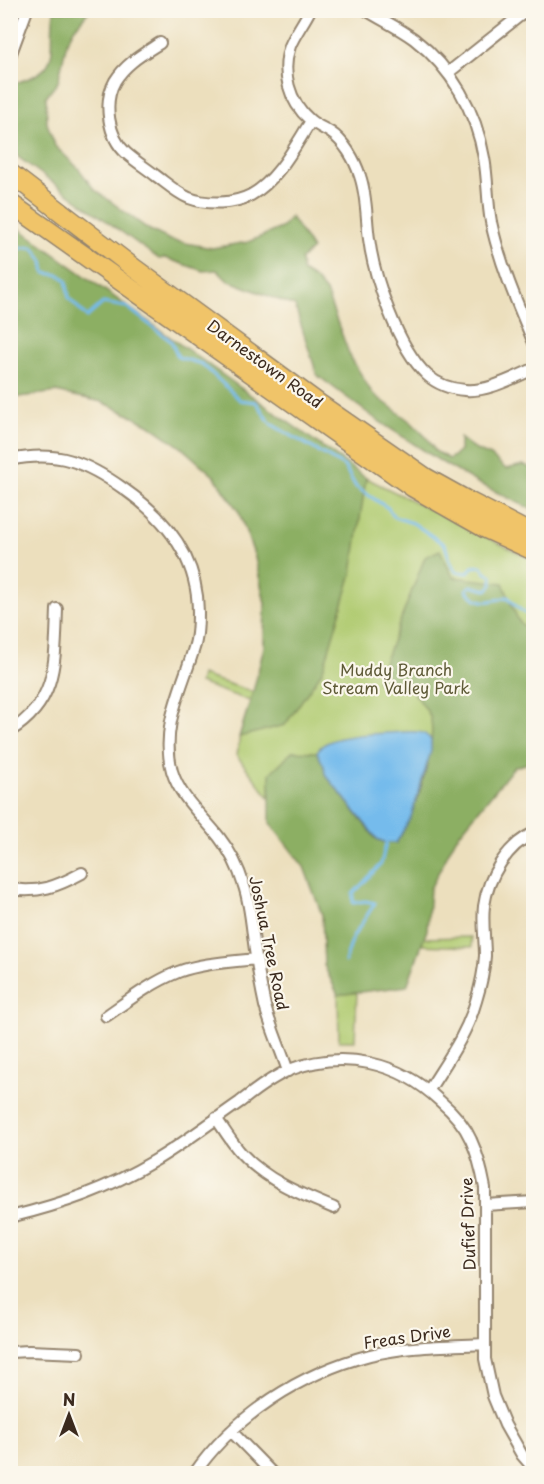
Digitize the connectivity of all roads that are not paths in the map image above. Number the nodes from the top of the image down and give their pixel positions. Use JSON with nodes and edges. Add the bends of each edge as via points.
{"nodes":[{"id":1,"x":27,"y":10,"type":"edge"},
{"id":2,"x":310,"y":10,"type":"edge"},
{"id":3,"x":366,"y":10,"type":"edge"},
{"id":4,"x":527,"y":10,"type":"edge"},
{"id":5,"x":160,"y":43,"type":"dead end"},
{"id":6,"x":10,"y":56,"type":"edge"},
{"id":7,"x":448,"y":72,"type":"junction"},
{"id":8,"x":311,"y":121,"type":"junction"},
{"id":9,"x":10,"y":173,"type":"edge"},
{"id":10,"x":10,"y":202,"type":"edge"},
{"id":11,"x":534,"y":343,"type":"edge"},
{"id":12,"x":534,"y":369,"type":"edge"},
{"id":13,"x":10,"y":460,"type":"edge"},
{"id":14,"x":534,"y":535,"type":"edge"},
{"id":15,"x":534,"y":551,"type":"edge"},
{"id":16,"x":57,"y":609,"type":"dead end"},
{"id":17,"x":10,"y":731,"type":"edge"},
{"id":18,"x":534,"y":833,"type":"edge"},
{"id":19,"x":82,"y":873,"type":"dead end"},
{"id":20,"x":10,"y":889,"type":"edge"},
{"id":21,"x":256,"y":959,"type":"junction"},
{"id":22,"x":106,"y":1016,"type":"dead end"},
{"id":23,"x":288,"y":1071,"type":"junction"},
{"id":24,"x":429,"y":1090,"type":"junction"},
{"id":25,"x":216,"y":1118,"type":"junction"},
{"id":26,"x":534,"y":1202,"type":"edge"},
{"id":27,"x":485,"y":1205,"type":"junction"},
{"id":28,"x":334,"y":1208,"type":"dead end"},
{"id":29,"x":10,"y":1217,"type":"edge"},
{"id":30,"x":484,"y":1344,"type":"junction"},
{"id":31,"x":10,"y":1352,"type":"edge"},
{"id":32,"x":79,"y":1353,"type":"dead end"},
{"id":33,"x":231,"y":1431,"type":"junction"},
{"id":34,"x":534,"y":1469,"type":"edge"},
{"id":35,"x":194,"y":1473,"type":"edge"},
{"id":36,"x":273,"y":1473,"type":"edge"}],
"edges":[{"from":1,"to":6,"type":"street"},
{"from":2,"to":8,"type":"street","via":[[291,45],[285,67],[291,95]]},
{"from":3,"to":7,"type":"street","via":[[411,37]]},
{"from":4,"to":7,"type":"street"},
{"from":5,"to":8,"type":"street","via":[[128,64],[115,81],[109,119],[124,152],[180,193],[215,203],[254,193],[277,173]]},
{"from":7,"to":11,"type":"street","via":[[464,97],[478,132],[485,159],[490,219],[500,259]]},
{"from":8,"to":12,"type":"street","via":[[344,146],[357,168],[364,187],[375,274],[394,323],[426,374],[450,388],[467,390],[494,386]]},
{"from":9,"to":14,"type":"main road","name":"Darnestown Road","via":[[321,405],[425,477]]},
{"from":10,"to":15,"type":"main road","name":"Darnestown Road","via":[[387,470],[486,529]]},
{"from":13,"to":21,"type":"street","name":"Joshua Tree Road","via":[[53,455],[80,462],[142,501],[181,546],[194,579],[198,627],[172,712],[169,752],[176,783],[220,838],[238,871],[249,909]]},
{"from":16,"to":17,"type":"street","via":[[50,686],[38,709]]},
{"from":18,"to":24,"type":"street","via":[[519,842],[493,875],[484,906],[485,959],[476,1001],[465,1032]]},
{"from":19,"to":20,"type":"street","via":[[42,891]]},
{"from":21,"to":22,"type":"street","via":[[179,972],[146,988]]},
{"from":21,"to":23,"type":"street","name":"Joshua Tree Road","via":[[266,1007]]},
{"from":23,"to":24,"type":"street","name":"Dufief Drive","via":[[327,1061],[355,1060],[392,1068]]},
{"from":23,"to":25,"type":"street","name":"Dufief Drive"},
{"from":24,"to":27,"type":"street","name":"Dufief Drive","via":[[455,1114],[471,1139],[482,1172]]},
{"from":25,"to":28,"type":"street","via":[[240,1152],[263,1173],[291,1191]]},
{"from":25,"to":29,"type":"street","name":"Dufief Drive","via":[[155,1161],[111,1185],[58,1205]]},
{"from":26,"to":27,"type":"street"},
{"from":27,"to":30,"type":"street","name":"Dufief Drive"},
{"from":30,"to":33,"type":"street","name":"Freas Drive","via":[[397,1350],[345,1362],[291,1387]]},
{"from":30,"to":34,"type":"street","name":"Dufief Drive","via":[[493,1396],[505,1425]]},
{"from":31,"to":32,"type":"street"},
{"from":33,"to":35,"type":"street","name":"Freas Drive"},
{"from":33,"to":36,"type":"street"}]}
